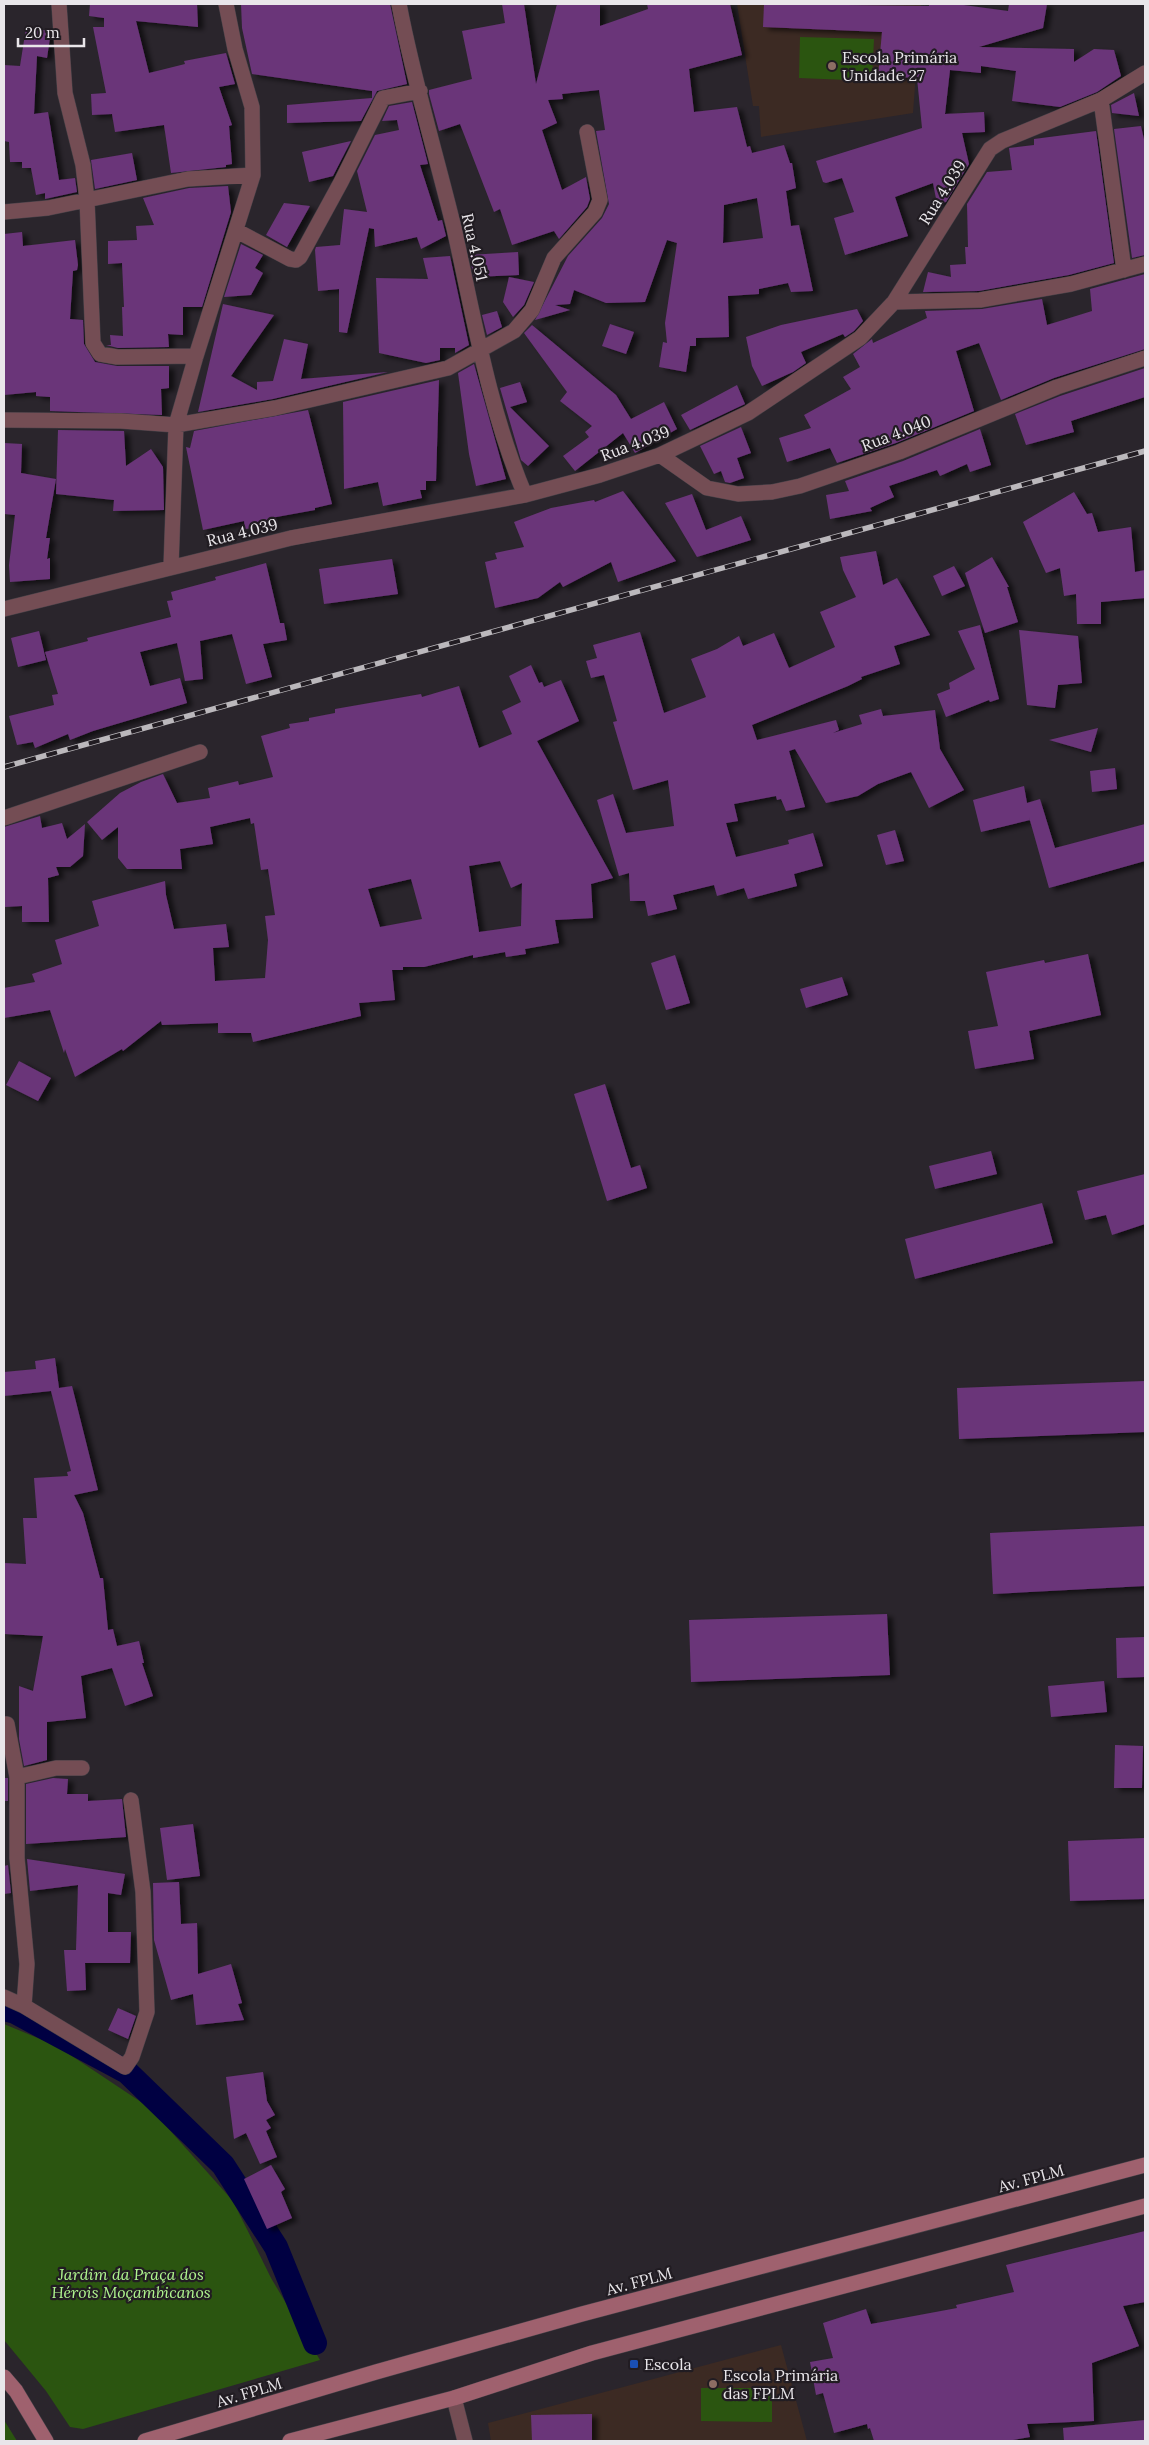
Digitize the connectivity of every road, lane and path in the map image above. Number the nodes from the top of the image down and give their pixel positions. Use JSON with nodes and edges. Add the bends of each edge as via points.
{"nodes":[{"id":1,"x":60,"y":4,"type":"edge"},
{"id":2,"x":226,"y":4,"type":"edge"},
{"id":3,"x":399,"y":4,"type":"edge"},
{"id":4,"x":1145,"y":74,"type":"edge"},
{"id":5,"x":420,"y":91,"type":"junction"},
{"id":6,"x":1101,"y":100,"type":"junction"},
{"id":7,"x":587,"y":132,"type":"dead end"},
{"id":8,"x":253,"y":175,"type":"junction"},
{"id":9,"x":87,"y":200,"type":"junction"},
{"id":10,"x":4,"y":212,"type":"edge"},
{"id":11,"x":237,"y":231,"type":"junction"},
{"id":12,"x":1145,"y":264,"type":"edge"},
{"id":13,"x":1124,"y":270,"type":"junction"},
{"id":14,"x":894,"y":302,"type":"junction"},
{"id":15,"x":480,"y":348,"type":"junction"},
{"id":16,"x":196,"y":356,"type":"junction"},
{"id":17,"x":1145,"y":358,"type":"edge"},
{"id":18,"x":4,"y":420,"type":"edge"},
{"id":19,"x":176,"y":425,"type":"junction"},
{"id":20,"x":660,"y":454,"type":"junction"},
{"id":21,"x":525,"y":495,"type":"junction"},
{"id":22,"x":171,"y":567,"type":"junction"},
{"id":23,"x":4,"y":609,"type":"edge"},
{"id":24,"x":200,"y":752,"type":"dead end"},
{"id":25,"x":4,"y":818,"type":"edge"},
{"id":26,"x":4,"y":1724,"type":"edge"},
{"id":27,"x":82,"y":1768,"type":"dead end"},
{"id":28,"x":17,"y":1777,"type":"junction"},
{"id":29,"x":131,"y":1800,"type":"dead end"},
{"id":30,"x":4,"y":1997,"type":"edge"},
{"id":31,"x":24,"y":2006,"type":"junction"},
{"id":32,"x":1145,"y":2165,"type":"edge"},
{"id":33,"x":1145,"y":2206,"type":"edge"},
{"id":34,"x":4,"y":2377,"type":"edge"},
{"id":35,"x":454,"y":2398,"type":"junction"},
{"id":36,"x":46,"y":2441,"type":"edge"},
{"id":37,"x":145,"y":2441,"type":"edge"},
{"id":38,"x":290,"y":2441,"type":"edge"},
{"id":39,"x":465,"y":2441,"type":"edge"}],
"edges":[{"from":1,"to":9,"type":"street","via":[[65,93],[83,166]]},
{"from":2,"to":8,"type":"street","via":[[252,107]]},
{"from":3,"to":5,"type":"street","name":"Rua 4.051"},
{"from":4,"to":6,"type":"street","name":"Rua 4.039"},
{"from":5,"to":11,"type":"street","via":[[383,98],[300,257],[290,259]]},
{"from":5,"to":15,"type":"street","name":"Rua 4.051"},
{"from":6,"to":13,"type":"street"},
{"from":6,"to":14,"type":"street","name":"Rua 4.039","via":[[990,149]]},
{"from":7,"to":15,"type":"street","via":[[600,200],[595,212],[554,258],[532,310],[514,331]]},
{"from":8,"to":9,"type":"street","via":[[188,179]]},
{"from":8,"to":11,"type":"street"},
{"from":9,"to":10,"type":"street"},
{"from":9,"to":16,"type":"street","via":[[93,343],[100,354],[117,357]]},
{"from":11,"to":16,"type":"street"},
{"from":12,"to":13,"type":"street"},
{"from":13,"to":14,"type":"street","via":[[1071,284],[980,300]]},
{"from":14,"to":20,"type":"street","name":"Rua 4.039","via":[[860,338],[748,413]]},
{"from":15,"to":19,"type":"street","via":[[448,368],[275,408]]},
{"from":15,"to":21,"type":"street","name":"Rua 4.051","via":[[499,422]]},
{"from":16,"to":19,"type":"street"},
{"from":17,"to":20,"type":"street","name":"Rua 4.040","via":[[1057,387],[899,452],[800,486],[772,492],[738,494],[707,488]]},
{"from":18,"to":19,"type":"street"},
{"from":19,"to":22,"type":"street"},
{"from":20,"to":21,"type":"street","name":"Rua 4.039","via":[[600,476]]},
{"from":21,"to":22,"type":"street","name":"Rua 4.039","via":[[291,538]]},
{"from":22,"to":23,"type":"street","name":"Rua 4.039"},
{"from":24,"to":25,"type":"street"},
{"from":26,"to":28,"type":"street","via":[[7,1724]]},
{"from":27,"to":28,"type":"street","via":[[56,1768]]},
{"from":28,"to":31,"type":"street","via":[[17,1858],[27,1964]]},
{"from":29,"to":31,"type":"street","via":[[143,1892],[147,2012],[132,2057],[125,2067]]},
{"from":30,"to":31,"type":"street"},
{"from":32,"to":37,"type":"main road","name":"Av. FPLM","via":[[582,2314]]},
{"from":33,"to":35,"type":"main road","via":[[592,2353]]},
{"from":34,"to":36,"type":"main road"},
{"from":35,"to":38,"type":"main road"},
{"from":35,"to":39,"type":"street"}]}
